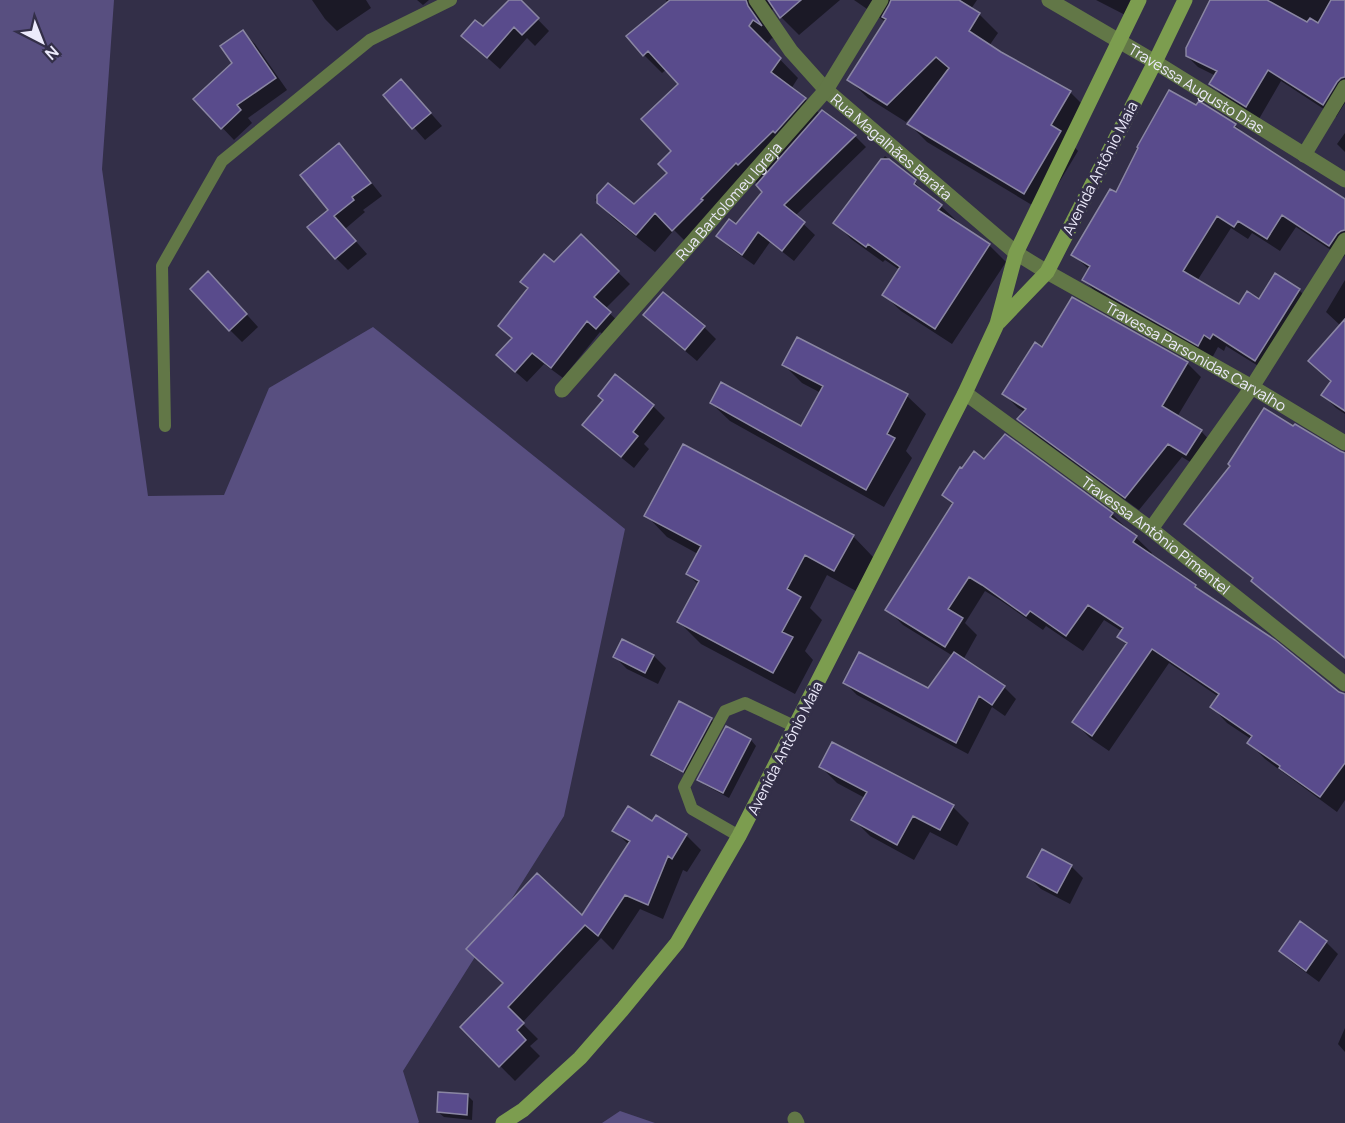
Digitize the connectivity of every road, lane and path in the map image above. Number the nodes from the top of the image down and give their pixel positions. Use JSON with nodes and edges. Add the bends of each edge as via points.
{"nodes":[{"id":1,"x":452,"y":0,"type":"edge"},
{"id":2,"x":756,"y":0,"type":"edge"},
{"id":3,"x":881,"y":0,"type":"edge"},
{"id":4,"x":1049,"y":0,"type":"edge"},
{"id":5,"x":1139,"y":0,"type":"edge"},
{"id":6,"x":1185,"y":0,"type":"edge"},
{"id":7,"x":1119,"y":40,"type":"junction"},
{"id":8,"x":1155,"y":62,"type":"junction"},
{"id":9,"x":1345,"y":87,"type":"edge"},
{"id":10,"x":826,"y":90,"type":"junction"},
{"id":11,"x":1304,"y":155,"type":"junction"},
{"id":12,"x":1345,"y":180,"type":"edge"},
{"id":13,"x":1345,"y":240,"type":"edge"},
{"id":14,"x":1016,"y":253,"type":"junction"},
{"id":15,"x":1047,"y":272,"type":"junction"},
{"id":16,"x":997,"y":324,"type":"junction"},
{"id":17,"x":1252,"y":387,"type":"junction"},
{"id":18,"x":562,"y":390,"type":"dead end"},
{"id":19,"x":965,"y":393,"type":"junction"},
{"id":20,"x":165,"y":426,"type":"dead end"},
{"id":21,"x":1345,"y":443,"type":"edge"},
{"id":22,"x":1151,"y":529,"type":"junction"},
{"id":23,"x":1345,"y":684,"type":"edge"},
{"id":24,"x":796,"y":727,"type":"junction"},
{"id":25,"x":739,"y":836,"type":"junction"},
{"id":26,"x":502,"y":1123,"type":"edge"}],
"edges":[{"from":1,"to":20,"type":"lane","via":[[370,40],[222,161],[162,266]]},
{"from":2,"to":10,"type":"street","name":"Rua Magalhães Barata","via":[[791,51]]},
{"from":3,"to":10,"type":"street","name":"Rua Bartolomeu Igreja"},
{"from":4,"to":7,"type":"street","name":"Travessa Augusto Dias"},
{"from":5,"to":7,"type":"main road","name":"Avenida Antônio Maia"},
{"from":6,"to":8,"type":"main road","name":"Avenida Antônio Maia"},
{"from":7,"to":8,"type":"street","name":"Travessa Augusto Dias"},
{"from":7,"to":14,"type":"main road","name":"Avenida Antônio Maia"},
{"from":8,"to":11,"type":"street","name":"Travessa Augusto Dias"},
{"from":8,"to":15,"type":"main road","name":"Avenida Antônio Maia"},
{"from":9,"to":11,"type":"street"},
{"from":10,"to":14,"type":"street","name":"Rua Magalhães Barata"},
{"from":10,"to":18,"type":"street","name":"Rua Bartolomeu Igreja"},
{"from":11,"to":12,"type":"street","name":"Travessa Augusto Dias"},
{"from":13,"to":17,"type":"street"},
{"from":14,"to":15,"type":"street","name":"Rua Magalhães Barata"},
{"from":14,"to":16,"type":"main road","name":"Avenida Antônio Maia"},
{"from":15,"to":16,"type":"main road","name":"Avenida Antônio Maia"},
{"from":15,"to":17,"type":"street","name":"Travessa Parsonidas Carvalho"},
{"from":16,"to":19,"type":"main road","name":"Avenida Antônio Maia"},
{"from":17,"to":21,"type":"street","name":"Travessa Parsonidas Carvalho"},
{"from":17,"to":22,"type":"street"},
{"from":19,"to":22,"type":"street","name":"Travessa Antônio Pimentel"},
{"from":19,"to":24,"type":"main road","name":"Avenida Antônio Maia"},
{"from":22,"to":23,"type":"street","name":"Travessa Antônio Pimentel"},
{"from":24,"to":25,"type":"main road","name":"Avenida Antônio Maia"},
{"from":24,"to":25,"type":"lane","via":[[745,703],[725,711],[684,787],[692,809]]},
{"from":25,"to":26,"type":"main road","name":"Avenida Antônio Maia","via":[[676,943],[622,1010],[580,1058],[523,1110]]}]}
